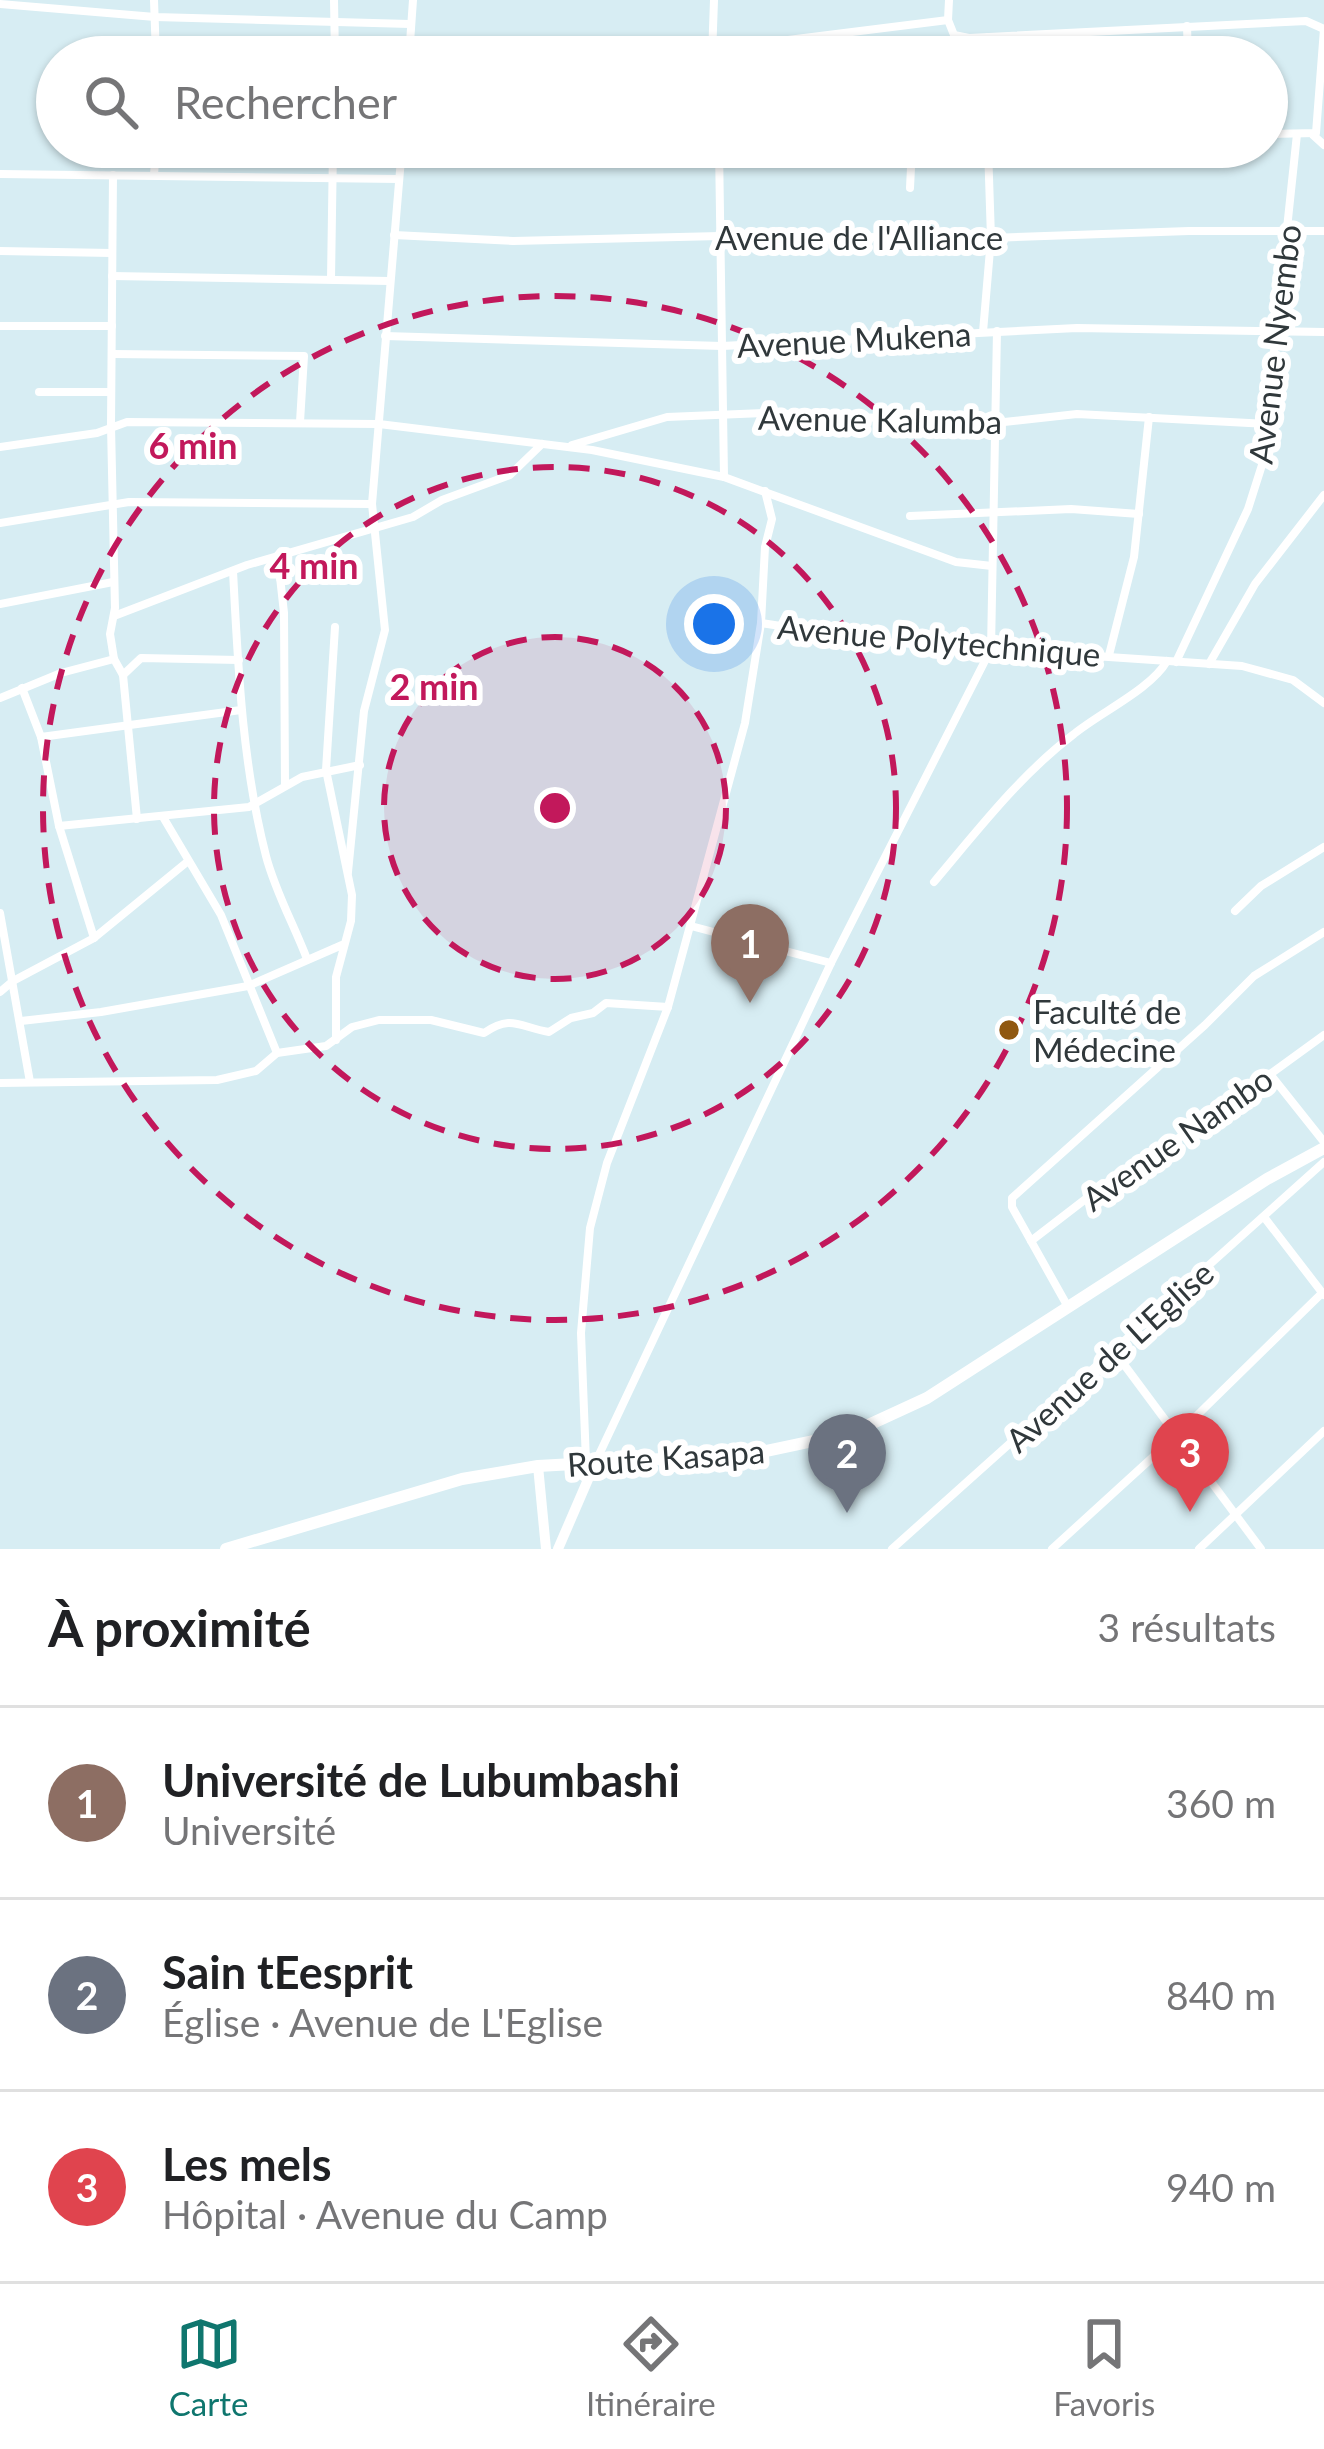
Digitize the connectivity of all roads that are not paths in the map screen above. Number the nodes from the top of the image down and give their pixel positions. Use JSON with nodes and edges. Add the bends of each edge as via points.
{"nodes":[{"id":1,"x":154,"y":0,"type":"edge"},
{"id":2,"x":334,"y":0,"type":"edge"},
{"id":3,"x":413,"y":0,"type":"edge"},
{"id":4,"x":714,"y":0,"type":"edge"},
{"id":5,"x":949,"y":0,"type":"edge"},
{"id":6,"x":0,"y":4,"type":"edge"},
{"id":7,"x":155,"y":17,"type":"junction"},
{"id":8,"x":948,"y":20,"type":"junction"},
{"id":9,"x":334,"y":22,"type":"junction"},
{"id":10,"x":410,"y":24,"type":"junction"},
{"id":11,"x":1186,"y":26,"type":"junction"},
{"id":12,"x":1324,"y":29,"type":"edge"},
{"id":13,"x":156,"y":36,"type":"edge"},
{"id":14,"x":334,"y":36,"type":"edge"},
{"id":15,"x":410,"y":36,"type":"edge"},
{"id":16,"x":713,"y":36,"type":"edge"},
{"id":17,"x":820,"y":36,"type":"edge"},
{"id":18,"x":957,"y":36,"type":"edge"},
{"id":19,"x":1006,"y":36,"type":"edge"},
{"id":20,"x":1187,"y":36,"type":"edge"},
{"id":21,"x":1288,"y":134,"type":"edge"},
{"id":22,"x":1297,"y":134,"type":"junction"},
{"id":23,"x":1313,"y":135,"type":"junction"},
{"id":24,"x":1324,"y":145,"type":"edge"},
{"id":25,"x":154,"y":168,"type":"edge"},
{"id":26,"x":332,"y":168,"type":"edge"},
{"id":27,"x":400,"y":168,"type":"edge"},
{"id":28,"x":719,"y":168,"type":"edge"},
{"id":29,"x":911,"y":168,"type":"edge"},
{"id":30,"x":989,"y":168,"type":"edge"},
{"id":31,"x":0,"y":174,"type":"edge"},
{"id":32,"x":113,"y":175,"type":"junction"},
{"id":33,"x":154,"y":175,"type":"junction"},
{"id":34,"x":332,"y":178,"type":"junction"},
{"id":35,"x":399,"y":179,"type":"junction"},
{"id":36,"x":910,"y":188,"type":"dead end"},
{"id":37,"x":1324,"y":231,"type":"edge"},
{"id":38,"x":1288,"y":232,"type":"junction"},
{"id":39,"x":394,"y":235,"type":"junction"},
{"id":40,"x":720,"y":236,"type":"junction"},
{"id":41,"x":991,"y":238,"type":"junction"},
{"id":42,"x":0,"y":251,"type":"edge"},
{"id":43,"x":112,"y":253,"type":"junction"},
{"id":44,"x":112,"y":276,"type":"junction"},
{"id":45,"x":331,"y":279,"type":"junction"},
{"id":46,"x":389,"y":281,"type":"junction"},
{"id":47,"x":0,"y":326,"type":"edge"},
{"id":48,"x":112,"y":326,"type":"junction"},
{"id":49,"x":997,"y":331,"type":"junction"},
{"id":50,"x":983,"y":332,"type":"junction"},
{"id":51,"x":1278,"y":332,"type":"junction"},
{"id":52,"x":1324,"y":332,"type":"edge"},
{"id":53,"x":385,"y":336,"type":"junction"},
{"id":54,"x":722,"y":346,"type":"junction"},
{"id":55,"x":112,"y":354,"type":"junction"},
{"id":56,"x":39,"y":392,"type":"dead end"},
{"id":57,"x":111,"y":392,"type":"junction"},
{"id":58,"x":1149,"y":417,"type":"junction"},
{"id":59,"x":722,"y":418,"type":"junction"},
{"id":60,"x":300,"y":422,"type":"junction"},
{"id":61,"x":995,"y":423,"type":"junction"},
{"id":62,"x":379,"y":424,"type":"junction"},
{"id":63,"x":1268,"y":424,"type":"junction"},
{"id":64,"x":111,"y":426,"type":"junction"},
{"id":65,"x":543,"y":443,"type":"junction"},
{"id":66,"x":567,"y":446,"type":"junction"},
{"id":67,"x":0,"y":447,"type":"edge"},
{"id":68,"x":724,"y":477,"type":"junction"},
{"id":69,"x":765,"y":491,"type":"junction"},
{"id":70,"x":1324,"y":495,"type":"edge"},
{"id":71,"x":372,"y":504,"type":"junction"},
{"id":72,"x":112,"y":508,"type":"junction"},
{"id":73,"x":995,"y":514,"type":"junction"},
{"id":74,"x":1138,"y":514,"type":"junction"},
{"id":75,"x":910,"y":516,"type":"dead end"},
{"id":76,"x":0,"y":524,"type":"edge"},
{"id":77,"x":372,"y":531,"type":"junction"},
{"id":78,"x":278,"y":559,"type":"junction"},
{"id":79,"x":992,"y":566,"type":"junction"},
{"id":80,"x":233,"y":571,"type":"junction"},
{"id":81,"x":113,"y":581,"type":"junction"},
{"id":82,"x":0,"y":604,"type":"edge"},
{"id":83,"x":114,"y":616,"type":"junction"},
{"id":84,"x":760,"y":623,"type":"junction"},
{"id":85,"x":335,"y":627,"type":"dead end"},
{"id":86,"x":991,"y":649,"type":"junction"},
{"id":87,"x":1109,"y":655,"type":"junction"},
{"id":88,"x":114,"y":659,"type":"junction"},
{"id":89,"x":238,"y":661,"type":"junction"},
{"id":90,"x":1172,"y":661,"type":"junction"},
{"id":91,"x":1209,"y":664,"type":"junction"},
{"id":92,"x":123,"y":675,"type":"junction"},
{"id":93,"x":22,"y":688,"type":"junction"},
{"id":94,"x":0,"y":698,"type":"edge"},
{"id":95,"x":1324,"y":703,"type":"edge"},
{"id":96,"x":242,"y":710,"type":"junction"},
{"id":97,"x":128,"y":724,"type":"junction"},
{"id":98,"x":41,"y":737,"type":"junction"},
{"id":99,"x":360,"y":765,"type":"junction"},
{"id":100,"x":326,"y":770,"type":"junction"},
{"id":101,"x":285,"y":787,"type":"junction"},
{"id":102,"x":255,"y":805,"type":"junction"},
{"id":103,"x":163,"y":818,"type":"junction"},
{"id":104,"x":137,"y":819,"type":"junction"},
{"id":105,"x":59,"y":826,"type":"junction"},
{"id":106,"x":1324,"y":847,"type":"edge"},
{"id":107,"x":188,"y":862,"type":"junction"},
{"id":108,"x":348,"y":872,"type":"junction"},
{"id":109,"x":934,"y":882,"type":"dead end"},
{"id":110,"x":1235,"y":911,"type":"dead end"},
{"id":111,"x":0,"y":913,"type":"edge"},
{"id":112,"x":691,"y":926,"type":"junction"},
{"id":113,"x":1324,"y":932,"type":"edge"},
{"id":114,"x":94,"y":938,"type":"junction"},
{"id":115,"x":342,"y":945,"type":"junction"},
{"id":116,"x":2,"y":950,"type":"edge"},
{"id":117,"x":307,"y":959,"type":"junction"},
{"id":118,"x":831,"y":963,"type":"junction"},
{"id":119,"x":13,"y":981,"type":"junction"},
{"id":120,"x":248,"y":986,"type":"junction"},
{"id":121,"x":0,"y":992,"type":"edge"},
{"id":122,"x":668,"y":1006,"type":"junction"},
{"id":123,"x":21,"y":1022,"type":"junction"},
{"id":124,"x":1324,"y":1035,"type":"edge"},
{"id":125,"x":336,"y":1041,"type":"junction"},
{"id":126,"x":277,"y":1053,"type":"junction"},
{"id":127,"x":1270,"y":1074,"type":"junction"},
{"id":128,"x":0,"y":1082,"type":"edge"},
{"id":129,"x":30,"y":1083,"type":"junction"},
{"id":130,"x":1324,"y":1145,"type":"edge"},
{"id":131,"x":1324,"y":1162,"type":"edge"},
{"id":132,"x":1264,"y":1217,"type":"junction"},
{"id":133,"x":1030,"y":1242,"type":"junction"},
{"id":134,"x":1323,"y":1294,"type":"edge"},
{"id":135,"x":1069,"y":1308,"type":"junction"},
{"id":136,"x":1114,"y":1351,"type":"junction"},
{"id":137,"x":1324,"y":1431,"type":"edge"},
{"id":138,"x":1177,"y":1435,"type":"junction"},
{"id":139,"x":591,"y":1461,"type":"junction"},
{"id":140,"x":538,"y":1466,"type":"junction"},
{"id":141,"x":1234,"y":1515,"type":"junction"},
{"id":142,"x":226,"y":1549,"type":"edge"},
{"id":143,"x":546,"y":1549,"type":"edge"},
{"id":144,"x":558,"y":1549,"type":"edge"},
{"id":145,"x":892,"y":1549,"type":"edge"},
{"id":146,"x":1052,"y":1549,"type":"edge"},
{"id":147,"x":1198,"y":1549,"type":"edge"},
{"id":148,"x":1261,"y":1549,"type":"edge"}],
"edges":[{"from":1,"to":7,"type":"street"},
{"from":2,"to":9,"type":"street"},
{"from":3,"to":10,"type":"street"},
{"from":4,"to":16,"type":"street"},
{"from":5,"to":8,"type":"street"},
{"from":6,"to":7,"type":"street"},
{"from":7,"to":9,"type":"street"},
{"from":7,"to":13,"type":"street"},
{"from":8,"to":17,"type":"street"},
{"from":8,"to":18,"type":"street"},
{"from":9,"to":10,"type":"street"},
{"from":9,"to":14,"type":"street"},
{"from":10,"to":15,"type":"street"},
{"from":11,"to":12,"type":"street","via":[[1306,21]]},
{"from":11,"to":19,"type":"street"},
{"from":11,"to":20,"type":"street"},
{"from":12,"to":23,"type":"street"},
{"from":21,"to":22,"type":"street"},
{"from":22,"to":23,"type":"street"},
{"from":22,"to":38,"type":"street","name":"Avenue Nyembo"},
{"from":23,"to":24,"type":"street"},
{"from":25,"to":33,"type":"street"},
{"from":26,"to":34,"type":"street"},
{"from":27,"to":35,"type":"street"},
{"from":28,"to":40,"type":"street"},
{"from":29,"to":36,"type":"street"},
{"from":30,"to":41,"type":"street"},
{"from":31,"to":32,"type":"street"},
{"from":32,"to":33,"type":"street"},
{"from":32,"to":43,"type":"street"},
{"from":33,"to":34,"type":"street"},
{"from":34,"to":35,"type":"street"},
{"from":34,"to":45,"type":"street"},
{"from":35,"to":39,"type":"street"},
{"from":37,"to":38,"type":"street","name":"Avenue de l'Alliance"},
{"from":38,"to":41,"type":"street","name":"Avenue de l'Alliance"},
{"from":38,"to":51,"type":"street","name":"Avenue Nyembo"},
{"from":39,"to":40,"type":"street","name":"Avenue de l'Alliance"},
{"from":39,"to":46,"type":"street"},
{"from":40,"to":41,"type":"street","name":"Avenue de l'Alliance"},
{"from":40,"to":54,"type":"street"},
{"from":41,"to":50,"type":"street"},
{"from":42,"to":43,"type":"street"},
{"from":43,"to":44,"type":"street"},
{"from":44,"to":45,"type":"street"},
{"from":44,"to":48,"type":"street"},
{"from":45,"to":46,"type":"street"},
{"from":46,"to":53,"type":"street"},
{"from":47,"to":48,"type":"street"},
{"from":48,"to":55,"type":"street"},
{"from":49,"to":50,"type":"street","name":"Avenue Mukena"},
{"from":49,"to":51,"type":"street","name":"Avenue Mukena"},
{"from":49,"to":61,"type":"street"},
{"from":50,"to":54,"type":"street","name":"Avenue Mukena"},
{"from":51,"to":52,"type":"street","name":"Avenue Mukena"},
{"from":51,"to":63,"type":"street","name":"Avenue Nyembo"},
{"from":53,"to":54,"type":"street","name":"Avenue Mukena"},
{"from":53,"to":62,"type":"street"},
{"from":54,"to":59,"type":"street"},
{"from":55,"to":57,"type":"street"},
{"from":55,"to":60,"type":"street","via":[[304,356]]},
{"from":56,"to":57,"type":"street"},
{"from":57,"to":64,"type":"street"},
{"from":58,"to":61,"type":"street","name":"Avenue Kalumba","via":[[1071,414]]},
{"from":58,"to":63,"type":"street","name":"Avenue Kalumba"},
{"from":58,"to":74,"type":"street"},
{"from":59,"to":61,"type":"street","name":"Avenue Kalumba","via":[[787,413]]},
{"from":59,"to":66,"type":"street","name":"Avenue Kalumba","via":[[667,417]]},
{"from":59,"to":68,"type":"street"},
{"from":60,"to":62,"type":"street"},
{"from":60,"to":64,"type":"street"},
{"from":61,"to":73,"type":"street"},
{"from":62,"to":65,"type":"street"},
{"from":62,"to":71,"type":"street"},
{"from":63,"to":90,"type":"street","name":"Avenue Nyembo","via":[[1254,496]]},
{"from":64,"to":67,"type":"street"},
{"from":64,"to":72,"type":"street"},
{"from":65,"to":66,"type":"street"},
{"from":65,"to":77,"type":"street","via":[[506,477]]},
{"from":66,"to":68,"type":"street"},
{"from":68,"to":69,"type":"street"},
{"from":69,"to":79,"type":"street","via":[[956,562]]},
{"from":69,"to":84,"type":"street","via":[[773,509]]},
{"from":70,"to":91,"type":"street","via":[[1255,584]]},
{"from":71,"to":72,"type":"street","via":[[173,500]]},
{"from":71,"to":77,"type":"street"},
{"from":72,"to":76,"type":"street"},
{"from":72,"to":81,"type":"street"},
{"from":73,"to":74,"type":"street"},
{"from":73,"to":75,"type":"street"},
{"from":73,"to":79,"type":"street"},
{"from":74,"to":87,"type":"street"},
{"from":77,"to":78,"type":"street"},
{"from":77,"to":99,"type":"street","via":[[386,613]]},
{"from":78,"to":80,"type":"street"},
{"from":78,"to":101,"type":"street"},
{"from":79,"to":86,"type":"street"},
{"from":80,"to":83,"type":"street"},
{"from":80,"to":89,"type":"street"},
{"from":81,"to":82,"type":"street"},
{"from":81,"to":83,"type":"street"},
{"from":83,"to":88,"type":"street"},
{"from":84,"to":86,"type":"street","name":"Avenue Polytechnique"},
{"from":84,"to":112,"type":"street","name":"Avenue Polytechnique","via":[[745,723]]},
{"from":85,"to":100,"type":"street"},
{"from":86,"to":87,"type":"street","name":"Avenue Polytechnique"},
{"from":86,"to":118,"type":"street"},
{"from":87,"to":90,"type":"street","name":"Avenue Polytechnique"},
{"from":88,"to":92,"type":"street"},
{"from":88,"to":93,"type":"street"},
{"from":89,"to":92,"type":"street","via":[[141,658]]},
{"from":89,"to":96,"type":"street"},
{"from":90,"to":91,"type":"street","name":"Avenue Polytechnique"},
{"from":90,"to":109,"type":"street","via":[[1009,793]]},
{"from":91,"to":95,"type":"street","name":"Avenue Polytechnique","via":[[1288,678]]},
{"from":92,"to":97,"type":"street"},
{"from":93,"to":94,"type":"street"},
{"from":93,"to":98,"type":"street"},
{"from":96,"to":97,"type":"street"},
{"from":96,"to":102,"type":"street"},
{"from":97,"to":98,"type":"street"},
{"from":97,"to":104,"type":"street"},
{"from":98,"to":105,"type":"street"},
{"from":99,"to":100,"type":"street"},
{"from":99,"to":108,"type":"street"},
{"from":100,"to":101,"type":"street"},
{"from":100,"to":108,"type":"street"},
{"from":101,"to":102,"type":"street"},
{"from":102,"to":103,"type":"street"},
{"from":102,"to":117,"type":"street"},
{"from":103,"to":104,"type":"street"},
{"from":103,"to":107,"type":"street"},
{"from":104,"to":105,"type":"street"},
{"from":105,"to":114,"type":"street"},
{"from":106,"to":110,"type":"street"},
{"from":107,"to":114,"type":"street"},
{"from":107,"to":120,"type":"street","via":[[221,915]]},
{"from":108,"to":115,"type":"street","via":[[351,921]]},
{"from":111,"to":116,"type":"street"},
{"from":112,"to":118,"type":"street"},
{"from":112,"to":122,"type":"street","name":"Avenue Polytechnique"},
{"from":113,"to":133,"type":"street","via":[[1254,976],[1012,1198]]},
{"from":114,"to":119,"type":"street"},
{"from":115,"to":117,"type":"street"},
{"from":115,"to":125,"type":"street"},
{"from":116,"to":119,"type":"street"},
{"from":117,"to":120,"type":"street"},
{"from":118,"to":139,"type":"street"},
{"from":119,"to":121,"type":"street"},
{"from":119,"to":123,"type":"street"},
{"from":120,"to":123,"type":"street"},
{"from":120,"to":126,"type":"street"},
{"from":122,"to":125,"type":"street","via":[[606,1003],[549,1032],[511,1021],[476,1033],[430,1020],[379,1020]]},
{"from":122,"to":139,"type":"street","name":"Avenue Polytechnique","via":[[590,1228],[581,1333]]},
{"from":123,"to":129,"type":"street"},
{"from":124,"to":127,"type":"street","name":"Avenue Nambo"},
{"from":125,"to":126,"type":"street"},
{"from":126,"to":129,"type":"street","via":[[256,1071],[217,1081]]},
{"from":127,"to":130,"type":"street"},
{"from":127,"to":133,"type":"street","name":"Avenue Nambo"},
{"from":128,"to":129,"type":"street"},
{"from":130,"to":135,"type":"main road","name":"Route Kasapa"},
{"from":131,"to":132,"type":"street","name":"Avenue de L'Eglise"},
{"from":132,"to":134,"type":"street"},
{"from":132,"to":136,"type":"street","name":"Avenue de L'Eglise"},
{"from":133,"to":135,"type":"street"},
{"from":134,"to":138,"type":"street"},
{"from":135,"to":139,"type":"main road","name":"Route Kasapa","via":[[927,1398],[851,1433],[752,1454]]},
{"from":136,"to":138,"type":"street"},
{"from":136,"to":145,"type":"street","name":"Avenue de L'Eglise"},
{"from":137,"to":141,"type":"street"},
{"from":138,"to":141,"type":"street"},
{"from":138,"to":146,"type":"street"},
{"from":139,"to":140,"type":"main road","name":"Route Kasapa"},
{"from":139,"to":144,"type":"street"},
{"from":140,"to":142,"type":"main road","name":"Route Kasapa","via":[[462,1479]]},
{"from":140,"to":143,"type":"street"},
{"from":141,"to":147,"type":"street"},
{"from":141,"to":148,"type":"street"}]}
